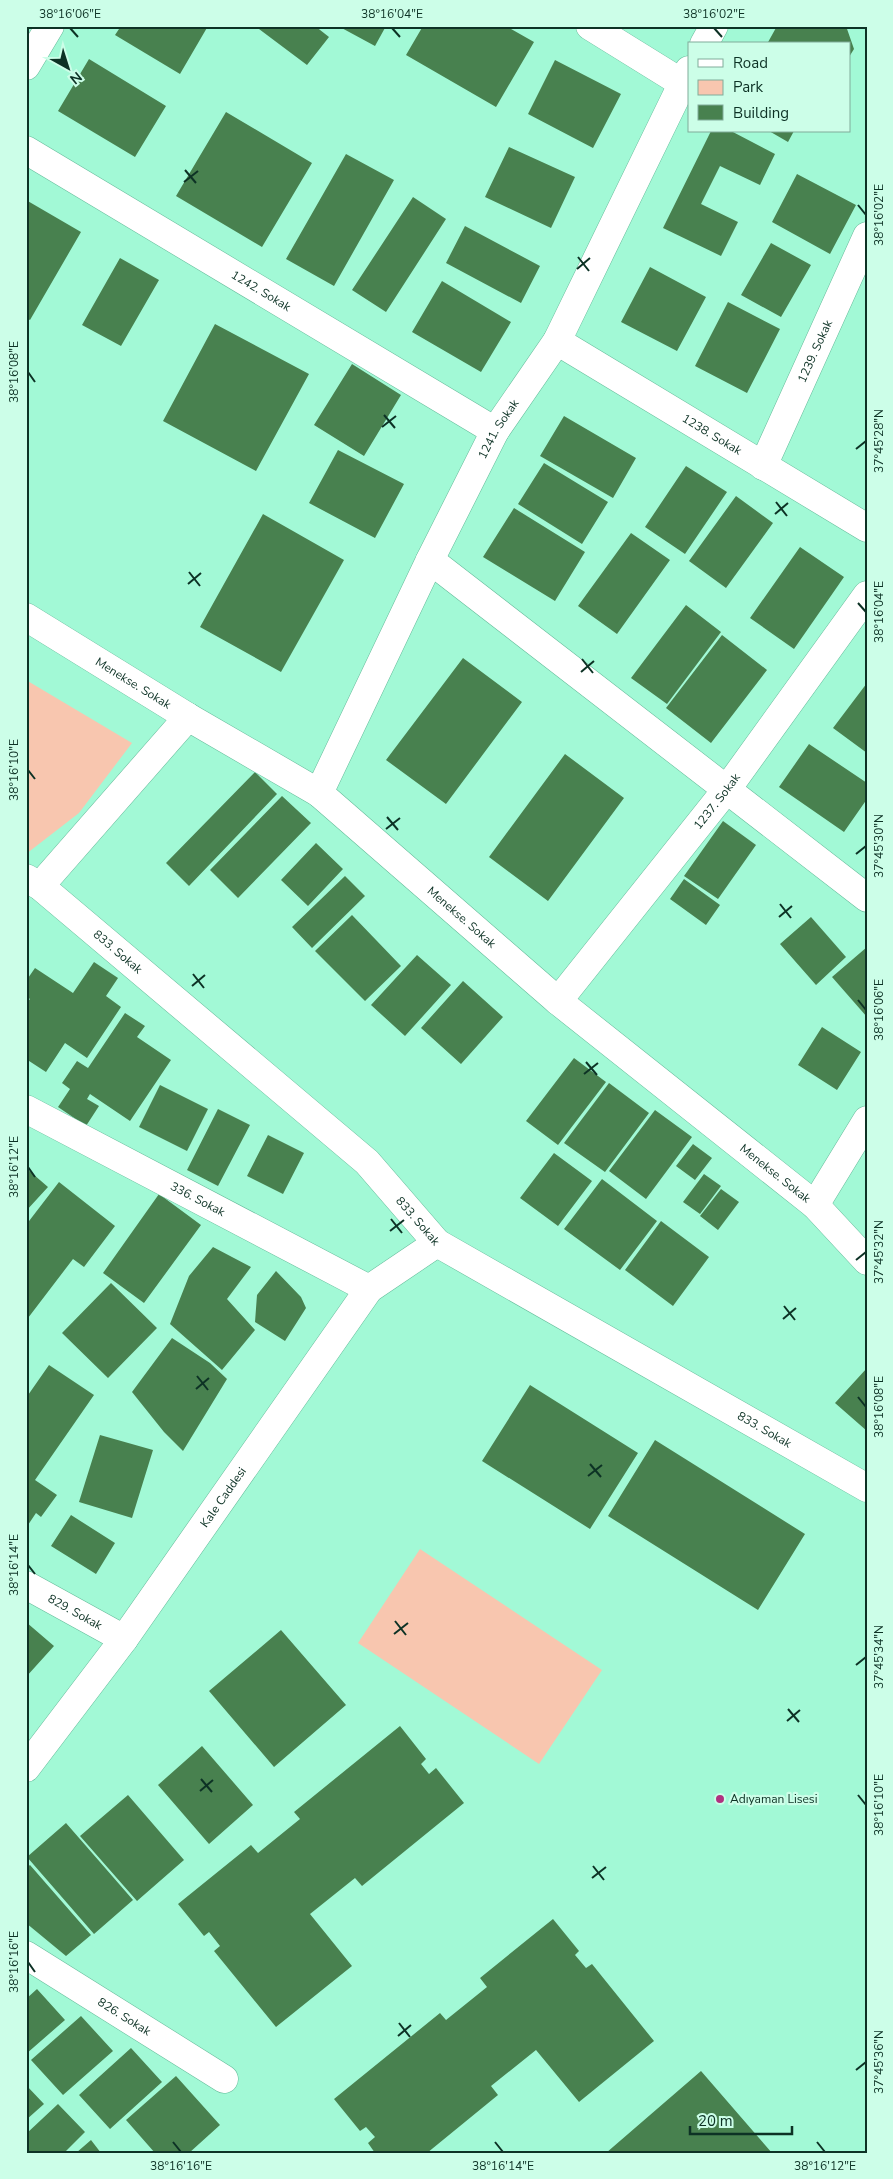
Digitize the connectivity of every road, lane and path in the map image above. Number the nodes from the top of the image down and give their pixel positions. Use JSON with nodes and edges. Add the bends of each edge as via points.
{"nodes":[{"id":1,"x":50,"y":26,"type":"edge"},
{"id":2,"x":590,"y":26,"type":"edge"},
{"id":3,"x":714,"y":26,"type":"edge"},
{"id":4,"x":705,"y":42,"type":"edge"},
{"id":5,"x":26,"y":66,"type":"edge"},
{"id":6,"x":686,"y":76,"type":"edge"},
{"id":7,"x":26,"y":150,"type":"edge"},
{"id":8,"x":867,"y":236,"type":"edge"},
{"id":9,"x":557,"y":341,"type":"junction"},
{"id":10,"x":495,"y":431,"type":"junction"},
{"id":11,"x":763,"y":466,"type":"junction"},
{"id":12,"x":867,"y":528,"type":"edge"},
{"id":13,"x":430,"y":560,"type":"junction"},
{"id":14,"x":867,"y":595,"type":"edge"},
{"id":15,"x":26,"y":616,"type":"edge"},
{"id":16,"x":188,"y":717,"type":"junction"},
{"id":17,"x":727,"y":789,"type":"junction"},
{"id":18,"x":319,"y":794,"type":"junction"},
{"id":19,"x":33,"y":882,"type":"edge"},
{"id":20,"x":867,"y":898,"type":"edge"},
{"id":21,"x":558,"y":1001,"type":"junction"},
{"id":22,"x":26,"y":1109,"type":"edge"},
{"id":23,"x":867,"y":1120,"type":"edge"},
{"id":24,"x":814,"y":1205,"type":"junction"},
{"id":25,"x":436,"y":1243,"type":"junction"},
{"id":26,"x":867,"y":1261,"type":"edge"},
{"id":27,"x":368,"y":1289,"type":"junction"},
{"id":28,"x":867,"y":1488,"type":"edge"},
{"id":29,"x":26,"y":1585,"type":"edge"},
{"id":30,"x":124,"y":1639,"type":"junction"},
{"id":31,"x":26,"y":1768,"type":"edge"},
{"id":32,"x":26,"y":1956,"type":"edge"},
{"id":33,"x":224,"y":2078,"type":"dead end"}],
"edges":[{"from":1,"to":5,"type":"street"},
{"from":2,"to":6,"type":"street"},
{"from":3,"to":4,"type":"street"},
{"from":6,"to":9,"type":"street","name":"1241. Sokak"},
{"from":7,"to":10,"type":"street","name":"1242. Sokak"},
{"from":8,"to":11,"type":"street","name":"1239. Sokak"},
{"from":9,"to":10,"type":"street","name":"1241. Sokak"},
{"from":9,"to":11,"type":"street","name":"1238. Sokak"},
{"from":10,"to":13,"type":"street","name":"1241. Sokak"},
{"from":11,"to":12,"type":"street","name":"1238. Sokak"},
{"from":13,"to":17,"type":"street"},
{"from":13,"to":18,"type":"street","name":"1241. Sokak"},
{"from":14,"to":17,"type":"street","name":"1237. Sokak"},
{"from":15,"to":16,"type":"street","name":"Menekse. Sokak"},
{"from":16,"to":18,"type":"street","name":"Menekse. Sokak"},
{"from":16,"to":19,"type":"street"},
{"from":17,"to":20,"type":"street"},
{"from":17,"to":21,"type":"street","name":"1237. Sokak"},
{"from":18,"to":21,"type":"street","name":"Menekse. Sokak"},
{"from":19,"to":25,"type":"street","name":"833. Sokak","via":[[367,1162]]},
{"from":21,"to":24,"type":"street","name":"Menekse. Sokak"},
{"from":22,"to":27,"type":"street","name":"336. Sokak"},
{"from":23,"to":24,"type":"street"},
{"from":24,"to":26,"type":"street","name":"Menekse. Sokak"},
{"from":25,"to":27,"type":"street","name":"Kale Caddesi"},
{"from":25,"to":28,"type":"street","name":"833. Sokak"},
{"from":27,"to":30,"type":"street","name":"Kale Caddesi"},
{"from":29,"to":30,"type":"street","name":"829. Sokak"},
{"from":30,"to":31,"type":"street","name":"Kale Caddesi"},
{"from":32,"to":33,"type":"street","name":"826. Sokak"}]}
